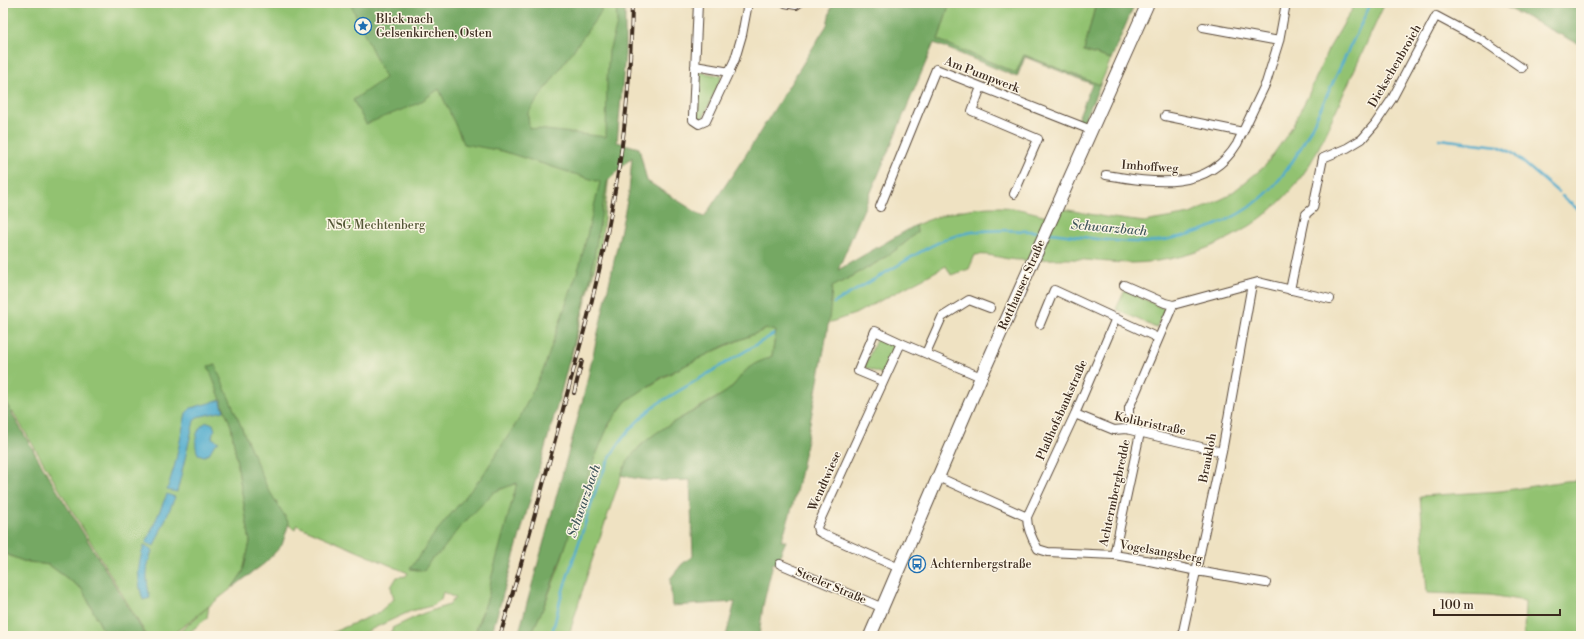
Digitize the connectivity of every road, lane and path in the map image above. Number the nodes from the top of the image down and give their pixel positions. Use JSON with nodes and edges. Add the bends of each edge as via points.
{"nodes":[{"id":1,"x":698,"y":3,"type":"edge"},
{"id":2,"x":748,"y":3,"type":"edge"},
{"id":3,"x":785,"y":3,"type":"edge"},
{"id":4,"x":798,"y":3,"type":"edge"},
{"id":5,"x":1148,"y":3,"type":"edge"},
{"id":6,"x":1286,"y":3,"type":"edge"},
{"id":7,"x":1203,"y":27,"type":"dead end"},
{"id":8,"x":1279,"y":41,"type":"junction"},
{"id":9,"x":695,"y":66,"type":"junction"},
{"id":10,"x":1522,"y":68,"type":"dead end"},
{"id":11,"x":730,"y":72,"type":"junction"},
{"id":12,"x":981,"y":87,"type":"junction"},
{"id":13,"x":1165,"y":116,"type":"dead end"},
{"id":14,"x":1091,"y":130,"type":"junction"},
{"id":15,"x":1243,"y":132,"type":"junction"},
{"id":16,"x":1106,"y":175,"type":"dead end"},
{"id":17,"x":1014,"y":194,"type":"dead end"},
{"id":18,"x":880,"y":207,"type":"dead end"},
{"id":19,"x":1252,"y":284,"type":"junction"},
{"id":20,"x":1124,"y":285,"type":"dead end"},
{"id":21,"x":1290,"y":290,"type":"junction"},
{"id":22,"x":1330,"y":299,"type":"dead end"},
{"id":23,"x":1173,"y":305,"type":"junction"},
{"id":24,"x":990,"y":308,"type":"dead end"},
{"id":25,"x":1116,"y":318,"type":"junction"},
{"id":26,"x":1040,"y":324,"type":"dead end"},
{"id":27,"x":1158,"y":338,"type":"junction"},
{"id":28,"x":901,"y":343,"type":"junction"},
{"id":29,"x":926,"y":354,"type":"junction"},
{"id":30,"x":981,"y":377,"type":"junction"},
{"id":31,"x":882,"y":382,"type":"junction"},
{"id":32,"x":1075,"y":414,"type":"junction"},
{"id":33,"x":1140,"y":433,"type":"junction"},
{"id":34,"x":1222,"y":452,"type":"junction"},
{"id":35,"x":938,"y":477,"type":"junction"},
{"id":36,"x":1027,"y":517,"type":"junction"},
{"id":37,"x":1114,"y":555,"type":"junction"},
{"id":38,"x":780,"y":564,"type":"dead end"},
{"id":39,"x":899,"y":568,"type":"junction"},
{"id":40,"x":1197,"y":571,"type":"junction"},
{"id":41,"x":1266,"y":583,"type":"dead end"},
{"id":42,"x":883,"y":608,"type":"junction"},
{"id":43,"x":870,"y":636,"type":"edge"},
{"id":44,"x":1182,"y":636,"type":"edge"}],
"edges":[{"from":1,"to":9,"type":"street"},
{"from":2,"to":11,"type":"street","via":[[742,35]]},
{"from":3,"to":4,"type":"street"},
{"from":5,"to":14,"type":"main road","name":"Rotthauser Straße"},
{"from":6,"to":8,"type":"street","name":"Imhoffweg"},
{"from":7,"to":8,"type":"street"},
{"from":8,"to":15,"type":"street","name":"Imhoffweg","via":[[1266,83]]},
{"from":9,"to":11,"type":"street"},
{"from":9,"to":11,"type":"street","via":[[693,120],[699,124],[706,121]]},
{"from":10,"to":21,"type":"street","name":"Diekschenbroich","via":[[1483,41],[1436,16],[1392,99],[1374,124],[1362,139],[1323,158],[1313,208],[1306,214]]},
{"from":12,"to":14,"type":"street","name":"Am Pumpwerk"},
{"from":12,"to":17,"type":"street","via":[[972,111],[1038,139]]},
{"from":12,"to":18,"type":"street","name":"Am Pumpwerk","via":[[936,70]]},
{"from":13,"to":15,"type":"street"},
{"from":14,"to":30,"type":"main road","name":"Rotthauser Straße"},
{"from":15,"to":16,"type":"street","name":"Imhoffweg","via":[[1223,162],[1194,178],[1183,181],[1160,181]]},
{"from":19,"to":21,"type":"street","via":[[1258,282]]},
{"from":19,"to":23,"type":"street"},
{"from":19,"to":34,"type":"street","name":"Braukloh"},
{"from":20,"to":23,"type":"street"},
{"from":21,"to":22,"type":"street"},
{"from":23,"to":27,"type":"street","name":"Achtermbergbredde"},
{"from":24,"to":29,"type":"street","via":[[970,300],[942,317]]},
{"from":25,"to":26,"type":"street","via":[[1054,290]]},
{"from":25,"to":27,"type":"street"},
{"from":25,"to":32,"type":"street","name":"Plaßhofsbankstraße"},
{"from":27,"to":33,"type":"street","name":"Achtermbergbredde","via":[[1129,408],[1129,421]]},
{"from":28,"to":29,"type":"street"},
{"from":28,"to":31,"type":"street","name":"Wendtwiese"},
{"from":28,"to":31,"type":"street","via":[[875,331],[858,371]]},
{"from":29,"to":30,"type":"street"},
{"from":30,"to":35,"type":"main road","name":"Rotthauser Straße"},
{"from":31,"to":39,"type":"street","name":"Wendtwiese","via":[[817,527],[821,533]]},
{"from":32,"to":33,"type":"street","name":"Kolibristraße","via":[[1114,430],[1126,429]]},
{"from":32,"to":36,"type":"street","name":"Plaßhofsbankstraße"},
{"from":33,"to":34,"type":"street","name":"Kolibristraße"},
{"from":33,"to":37,"type":"street","name":"Achtermbergbredde"},
{"from":34,"to":40,"type":"street","name":"Braukloh"},
{"from":35,"to":36,"type":"street"},
{"from":35,"to":39,"type":"main road","name":"Rotthauser Straße"},
{"from":36,"to":37,"type":"street","name":"Vogelsangsberg","via":[[1027,524],[1038,549],[1060,554]]},
{"from":37,"to":40,"type":"street","name":"Vogelsangsberg"},
{"from":38,"to":42,"type":"street","name":"Steeler Straße"},
{"from":39,"to":42,"type":"main road"},
{"from":40,"to":41,"type":"street","name":"Vogelsangsberg"},
{"from":40,"to":44,"type":"street","name":"Braukloh"},
{"from":42,"to":43,"type":"main road"}]}
